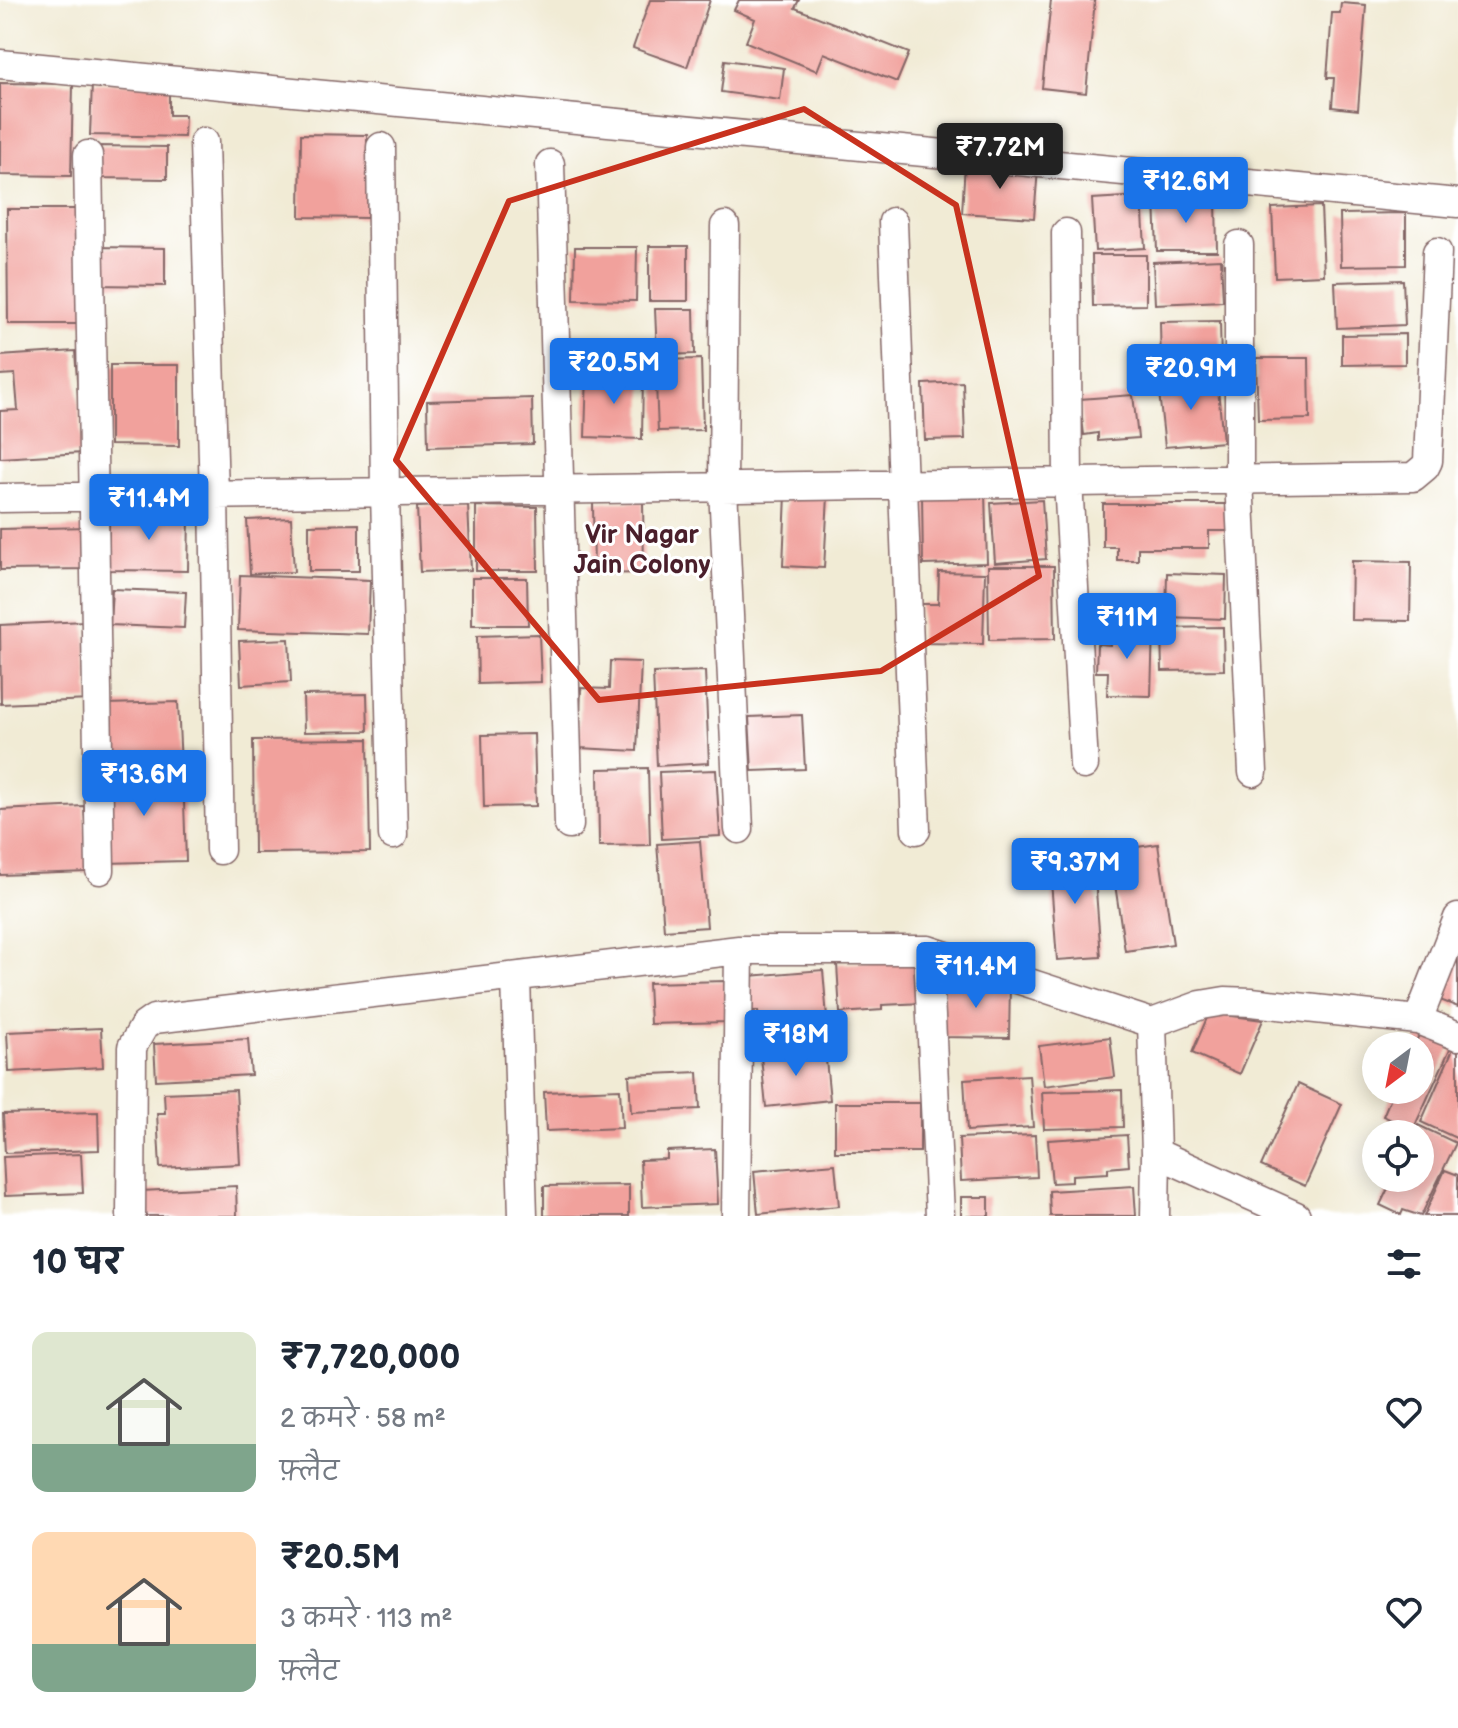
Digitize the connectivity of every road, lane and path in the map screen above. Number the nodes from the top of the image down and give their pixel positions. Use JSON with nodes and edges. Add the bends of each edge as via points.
{"nodes":[{"id":1,"x":0,"y":64,"type":"edge"},
{"id":2,"x":204,"y":142,"type":"dead end"},
{"id":3,"x":381,"y":147,"type":"dead end"},
{"id":4,"x":88,"y":155,"type":"dead end"},
{"id":5,"x":550,"y":164,"type":"dead end"},
{"id":6,"x":1458,"y":203,"type":"edge"},
{"id":7,"x":893,"y":222,"type":"dead end"},
{"id":8,"x":725,"y":226,"type":"dead end"},
{"id":9,"x":1066,"y":233,"type":"dead end"},
{"id":10,"x":1239,"y":245,"type":"dead end"},
{"id":11,"x":1437,"y":252,"type":"dead end"},
{"id":12,"x":1239,"y":479,"type":"junction"},
{"id":13,"x":1068,"y":481,"type":"junction"},
{"id":14,"x":901,"y":484,"type":"junction"},
{"id":15,"x":723,"y":487,"type":"junction"},
{"id":16,"x":560,"y":489,"type":"junction"},
{"id":17,"x":385,"y":492,"type":"junction"},
{"id":18,"x":214,"y":495,"type":"junction"},
{"id":19,"x":93,"y":496,"type":"junction"},
{"id":20,"x":0,"y":498,"type":"edge"},
{"id":21,"x":1084,"y":765,"type":"dead end"},
{"id":22,"x":1253,"y":772,"type":"dead end"},
{"id":23,"x":569,"y":825,"type":"dead end"},
{"id":24,"x":739,"y":829,"type":"dead end"},
{"id":25,"x":916,"y":830,"type":"dead end"},
{"id":26,"x":393,"y":835,"type":"dead end"},
{"id":27,"x":220,"y":850,"type":"dead end"},
{"id":28,"x":100,"y":870,"type":"dead end"},
{"id":29,"x":1458,"y":918,"type":"edge"},
{"id":30,"x":739,"y":950,"type":"junction"},
{"id":31,"x":928,"y":950,"type":"junction"},
{"id":32,"x":516,"y":977,"type":"junction"},
{"id":33,"x":1418,"y":1020,"type":"junction"},
{"id":34,"x":1152,"y":1023,"type":"junction"},
{"id":35,"x":1458,"y":1036,"type":"edge"},
{"id":36,"x":1156,"y":1153,"type":"junction"},
{"id":37,"x":131,"y":1216,"type":"edge"},
{"id":38,"x":523,"y":1216,"type":"edge"},
{"id":39,"x":736,"y":1216,"type":"edge"},
{"id":40,"x":940,"y":1216,"type":"edge"},
{"id":41,"x":1155,"y":1216,"type":"edge"},
{"id":42,"x":1296,"y":1216,"type":"edge"}],
"edges":[{"from":1,"to":6,"type":"street"},
{"from":2,"to":18,"type":"street"},
{"from":3,"to":17,"type":"street"},
{"from":4,"to":19,"type":"street"},
{"from":5,"to":16,"type":"street"},
{"from":7,"to":14,"type":"street"},
{"from":8,"to":15,"type":"street"},
{"from":9,"to":13,"type":"street"},
{"from":10,"to":12,"type":"street"},
{"from":11,"to":12,"type":"street","via":[[1425,467],[1413,477]]},
{"from":12,"to":13,"type":"street"},
{"from":12,"to":22,"type":"street"},
{"from":13,"to":14,"type":"street"},
{"from":13,"to":21,"type":"street"},
{"from":14,"to":15,"type":"street"},
{"from":14,"to":25,"type":"street"},
{"from":15,"to":16,"type":"street"},
{"from":15,"to":24,"type":"street"},
{"from":16,"to":17,"type":"street"},
{"from":16,"to":23,"type":"street"},
{"from":17,"to":18,"type":"street"},
{"from":17,"to":26,"type":"street"},
{"from":18,"to":19,"type":"street"},
{"from":18,"to":27,"type":"street"},
{"from":19,"to":20,"type":"street"},
{"from":19,"to":28,"type":"street"},
{"from":29,"to":33,"type":"street"},
{"from":30,"to":31,"type":"street"},
{"from":30,"to":32,"type":"street"},
{"from":30,"to":39,"type":"street"},
{"from":31,"to":34,"type":"street"},
{"from":31,"to":40,"type":"street"},
{"from":32,"to":37,"type":"street","via":[[154,1019],[132,1047]]},
{"from":32,"to":38,"type":"street"},
{"from":33,"to":34,"type":"street","via":[[1225,1001]]},
{"from":33,"to":35,"type":"street"},
{"from":34,"to":36,"type":"street"},
{"from":36,"to":41,"type":"street"},
{"from":36,"to":42,"type":"street"}]}
